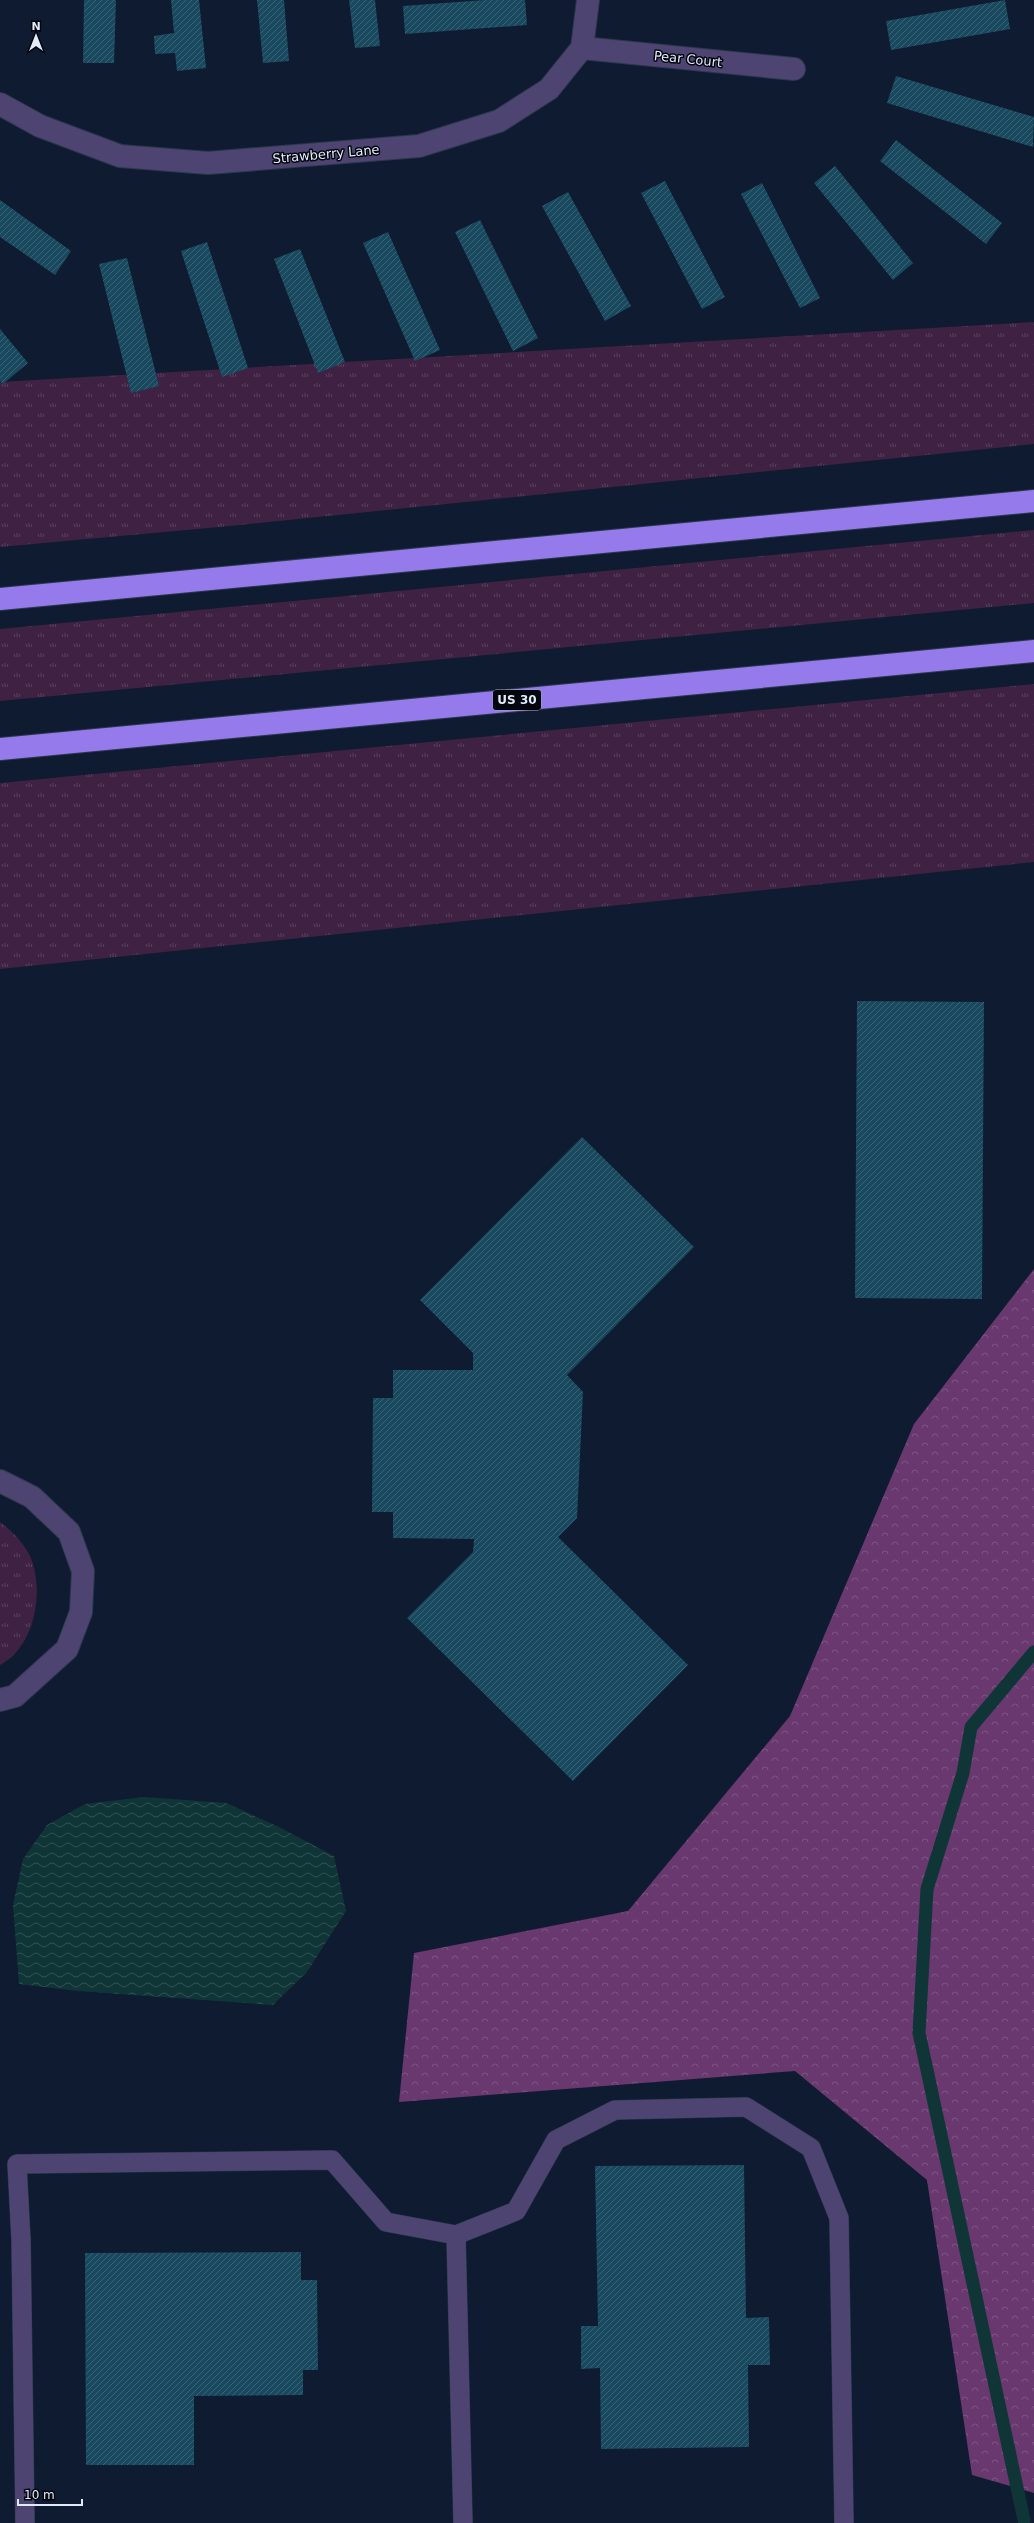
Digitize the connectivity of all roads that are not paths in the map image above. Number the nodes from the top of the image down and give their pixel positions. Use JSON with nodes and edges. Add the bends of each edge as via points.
{"nodes":[{"id":1,"x":588,"y":0,"type":"edge"},
{"id":2,"x":582,"y":48,"type":"junction"},
{"id":3,"x":794,"y":69,"type":"dead end"},
{"id":4,"x":0,"y":104,"type":"edge"},
{"id":5,"x":1034,"y":501,"type":"edge"},
{"id":6,"x":0,"y":599,"type":"edge"},
{"id":7,"x":1034,"y":651,"type":"edge"},
{"id":8,"x":0,"y":749,"type":"edge"},
{"id":9,"x":0,"y":1481,"type":"edge"},
{"id":10,"x":0,"y":1700,"type":"edge"},
{"id":11,"x":456,"y":2235,"type":"junction"},
{"id":12,"x":25,"y":2523,"type":"edge"},
{"id":13,"x":463,"y":2523,"type":"edge"},
{"id":14,"x":844,"y":2523,"type":"edge"}],
"edges":[{"from":1,"to":2,"type":"street"},
{"from":2,"to":3,"type":"street","name":"Pear Court"},
{"from":2,"to":4,"type":"street","name":"Strawberry Lane","via":[[549,89],[499,120],[419,146],[208,163],[120,156],[40,126]]},
{"from":5,"to":6,"type":"highway"},
{"from":7,"to":8,"type":"highway","number":"US 30"},
{"from":9,"to":10,"type":"street","via":[[32,1498],[69,1532],[82,1571],[81,1612],[66,1649],[15,1696]]},
{"from":11,"to":12,"type":"lane","via":[[386,2222],[332,2160],[17,2164],[21,2247]]},
{"from":11,"to":13,"type":"lane"},
{"from":11,"to":14,"type":"lane","via":[[516,2211],[556,2140],[615,2110],[746,2107],[811,2148],[839,2218]]}]}
